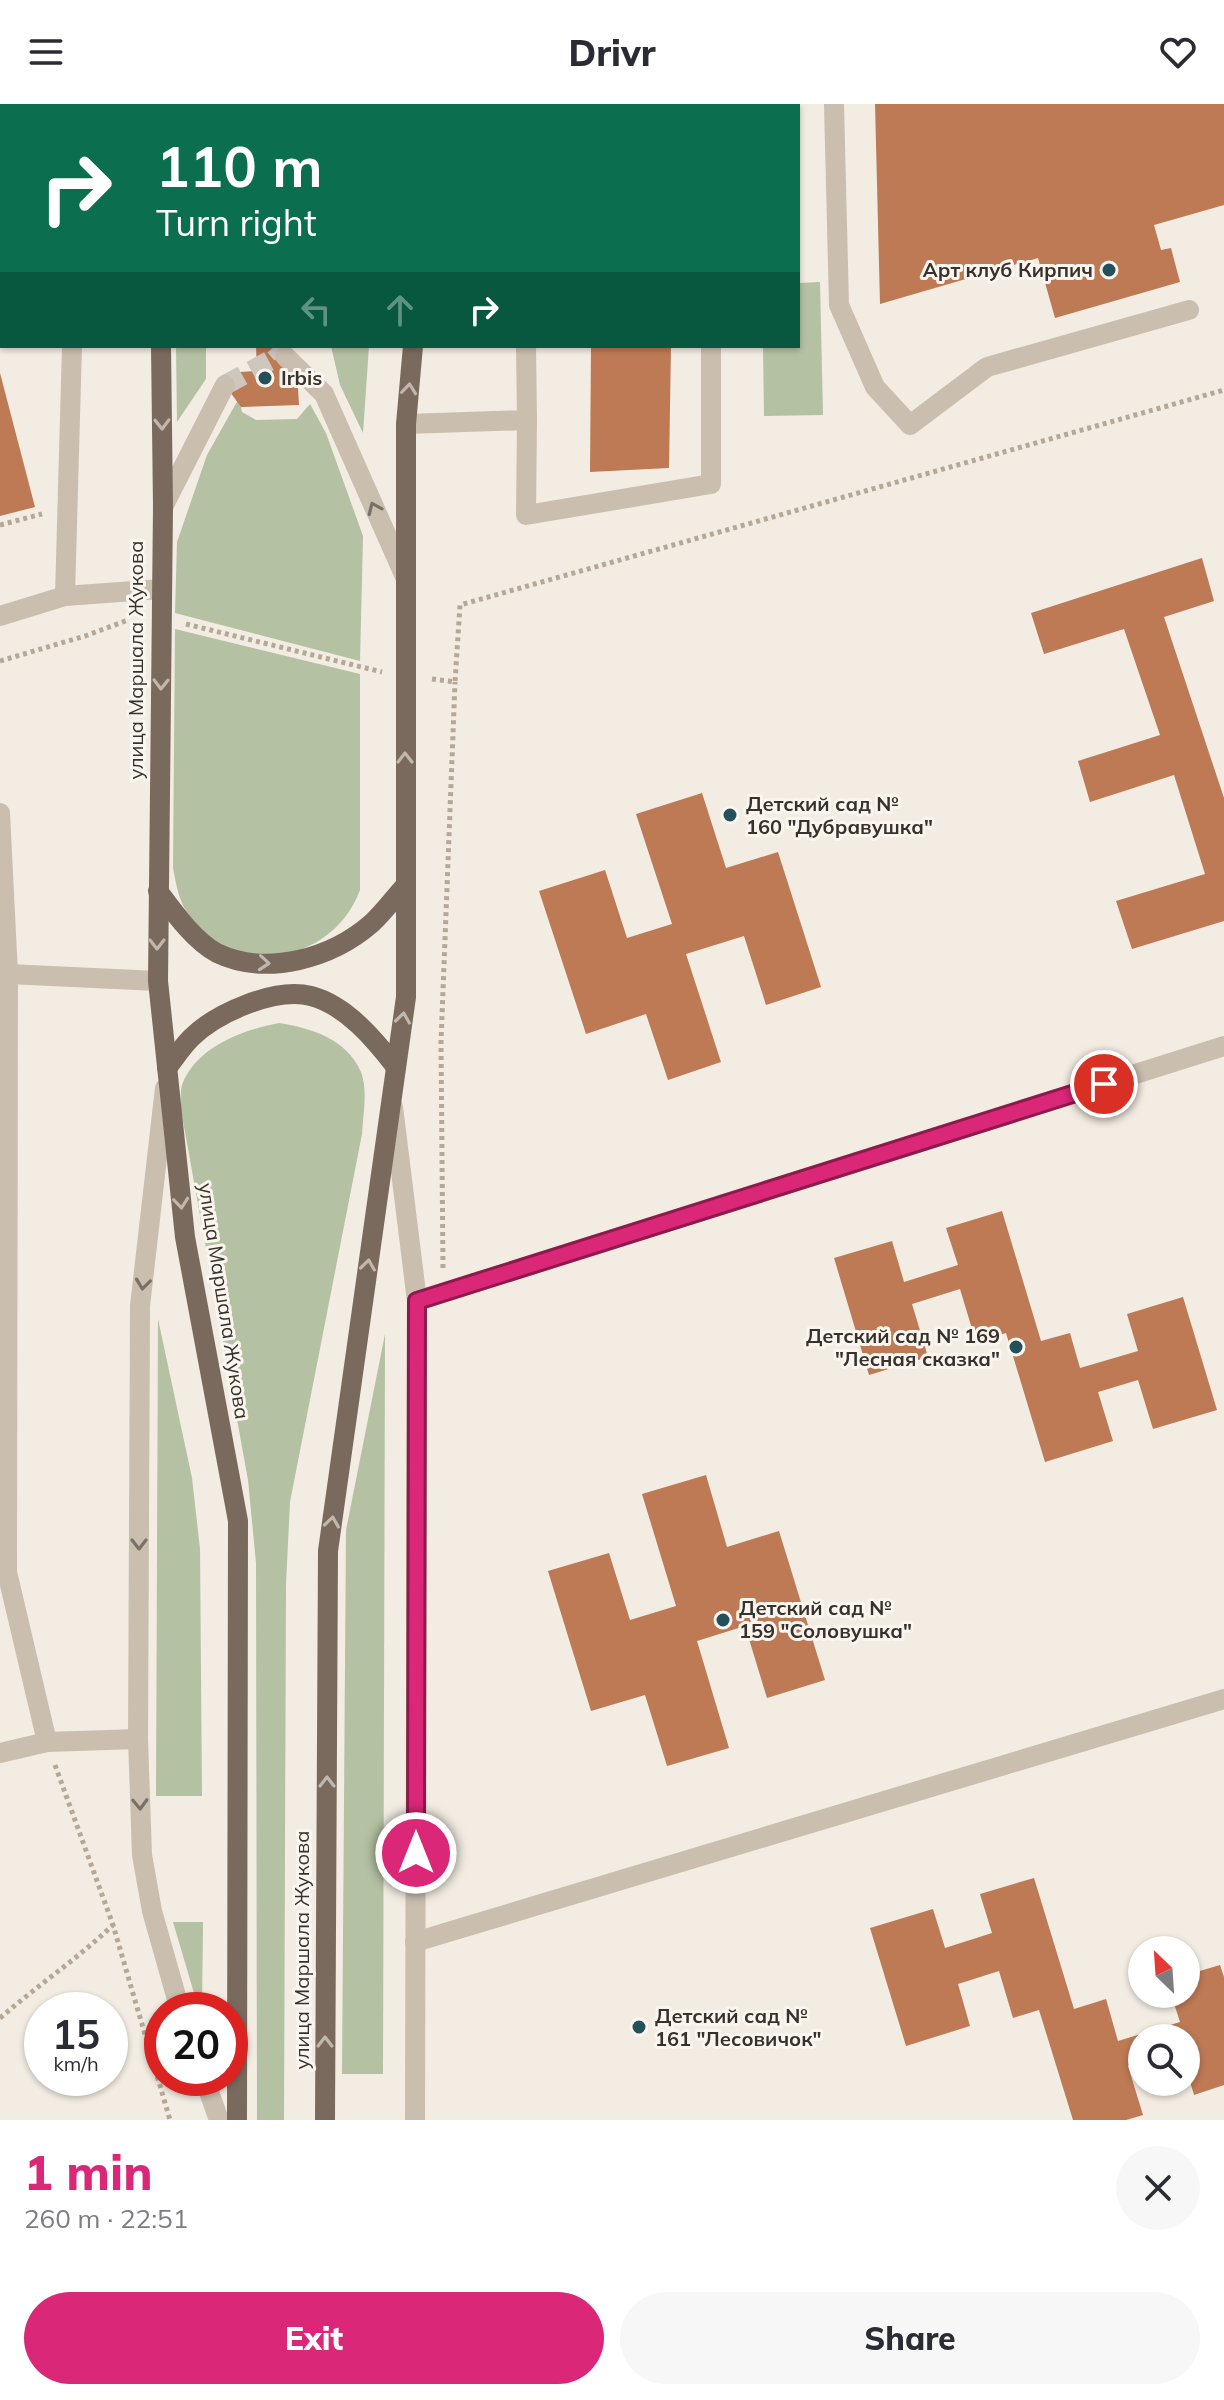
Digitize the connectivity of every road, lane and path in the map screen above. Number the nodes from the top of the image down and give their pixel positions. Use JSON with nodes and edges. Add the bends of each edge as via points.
{"nodes":[{"id":1,"x":834,"y":104,"type":"edge"},
{"id":2,"x":1189,"y":310,"type":"dead end"},
{"id":3,"x":72,"y":348,"type":"edge"},
{"id":4,"x":161,"y":348,"type":"edge"},
{"id":5,"x":413,"y":348,"type":"edge"},
{"id":6,"x":526,"y":348,"type":"edge"},
{"id":7,"x":711,"y":348,"type":"edge"},
{"id":8,"x":286,"y":351,"type":"edge"},
{"id":9,"x":225,"y":385,"type":"tunnel mouth"},
{"id":10,"x":1224,"y":390,"type":"edge"},
{"id":11,"x":527,"y":420,"type":"junction"},
{"id":12,"x":406,"y":424,"type":"junction"},
{"id":13,"x":163,"y":507,"type":"junction"},
{"id":14,"x":66,"y":508,"type":"junction"},
{"id":15,"x":0,"y":525,"type":"edge"},
{"id":16,"x":406,"y":579,"type":"junction"},
{"id":17,"x":161,"y":589,"type":"junction"},
{"id":18,"x":65,"y":596,"type":"junction"},
{"id":19,"x":0,"y":616,"type":"edge"},
{"id":20,"x":161,"y":621,"type":"junction"},
{"id":21,"x":0,"y":661,"type":"edge"},
{"id":22,"x":406,"y":676,"type":"junction"},
{"id":23,"x":0,"y":813,"type":"edge"},
{"id":24,"x":405,"y":886,"type":"junction"},
{"id":25,"x":158,"y":891,"type":"junction"},
{"id":26,"x":8,"y":974,"type":"junction"},
{"id":27,"x":158,"y":981,"type":"junction"},
{"id":28,"x":1224,"y":1046,"type":"edge"},
{"id":29,"x":396,"y":1067,"type":"junction"},
{"id":30,"x":167,"y":1068,"type":"junction"},
{"id":31,"x":392,"y":1095,"type":"junction"},
{"id":32,"x":417,"y":1301,"type":"junction"},
{"id":33,"x":1224,"y":1699,"type":"edge"},
{"id":34,"x":138,"y":1739,"type":"junction"},
{"id":35,"x":47,"y":1742,"type":"junction"},
{"id":36,"x":0,"y":1753,"type":"edge"},
{"id":37,"x":113,"y":1925,"type":"junction"},
{"id":38,"x":415,"y":1942,"type":"junction"},
{"id":39,"x":175,"y":1992,"type":"edge"},
{"id":40,"x":0,"y":2018,"type":"edge"},
{"id":41,"x":210,"y":2096,"type":"edge"},
{"id":42,"x":170,"y":2120,"type":"edge"},
{"id":43,"x":219,"y":2120,"type":"edge"},
{"id":44,"x":237,"y":2120,"type":"edge"},
{"id":45,"x":325,"y":2120,"type":"edge"},
{"id":46,"x":415,"y":2120,"type":"edge"}],
"edges":[{"from":1,"to":2,"type":"street","via":[[839,305],[875,387],[910,425],[987,367]]},
{"from":3,"to":14,"type":"street"},
{"from":4,"to":13,"type":"main road","name":"улица Маршала Жукова","one_way":true},
{"from":12,"to":5,"type":"main road","name":"улица Маршала Жукова","one_way":true},
{"from":6,"to":11,"type":"street"},
{"from":7,"to":11,"type":"street","via":[[711,484],[526,515]]},
{"from":16,"to":8,"type":"street","one_way":true,"via":[[324,394]]},
{"from":9,"to":13,"type":"street"},
{"from":10,"to":22,"type":"path","via":[[460,605],[455,682]]},
{"from":11,"to":12,"type":"street"},
{"from":12,"to":16,"type":"main road","name":"улица Маршала Жукова"},
{"from":13,"to":17,"type":"main road","name":"улица Маршала Жукова"},
{"from":14,"to":15,"type":"path"},
{"from":14,"to":18,"type":"street"},
{"from":16,"to":22,"type":"main road","name":"улица Маршала Жукова"},
{"from":17,"to":18,"type":"street"},
{"from":17,"to":20,"type":"main road","name":"улица Маршала Жукова"},
{"from":18,"to":19,"type":"street"},
{"from":20,"to":21,"type":"path","via":[[125,620]]},
{"from":20,"to":22,"type":"path"},
{"from":20,"to":25,"type":"main road","name":"улица Маршала Жукова","one_way":true},
{"from":24,"to":22,"type":"main road","name":"улица Маршала Жукова","one_way":true},
{"from":23,"to":26,"type":"street"},
{"from":25,"to":24,"type":"main road","one_way":true,"via":[[181,922],[216,952],[281,964],[330,950],[370,924]]},
{"from":29,"to":24,"type":"main road","name":"улица Маршала Жукова","one_way":true,"via":[[406,997]]},
{"from":25,"to":27,"type":"main road","name":"улица Маршала Жукова","one_way":true},
{"from":26,"to":27,"type":"street"},
{"from":26,"to":35,"type":"street","via":[[7,1572]]},
{"from":27,"to":30,"type":"main road","name":"улица Маршала Жукова"},
{"from":28,"to":32,"type":"street"},
{"from":29,"to":30,"type":"main road","via":[[376,1040],[340,1011],[311,996],[280,994],[232,1010],[192,1037]]},
{"from":29,"to":31,"type":"main road","name":"улица Маршала Жукова"},
{"from":30,"to":34,"type":"street","one_way":true,"via":[[140,1306]]},
{"from":30,"to":44,"type":"main road","name":"улица Маршала Жукова","one_way":true,"via":[[185,1237],[238,1521]]},
{"from":31,"to":32,"type":"street"},
{"from":45,"to":31,"type":"main road","name":"улица Маршала Жукова","one_way":true,"via":[[328,1551]]},
{"from":32,"to":38,"type":"street"},
{"from":33,"to":38,"type":"street"},
{"from":34,"to":35,"type":"street"},
{"from":34,"to":39,"type":"street","one_way":true,"via":[[142,1855]]},
{"from":35,"to":36,"type":"street"},
{"from":35,"to":37,"type":"path"},
{"from":37,"to":40,"type":"path"},
{"from":37,"to":42,"type":"path"},
{"from":38,"to":46,"type":"street"},
{"from":41,"to":43,"type":"street"}]}
